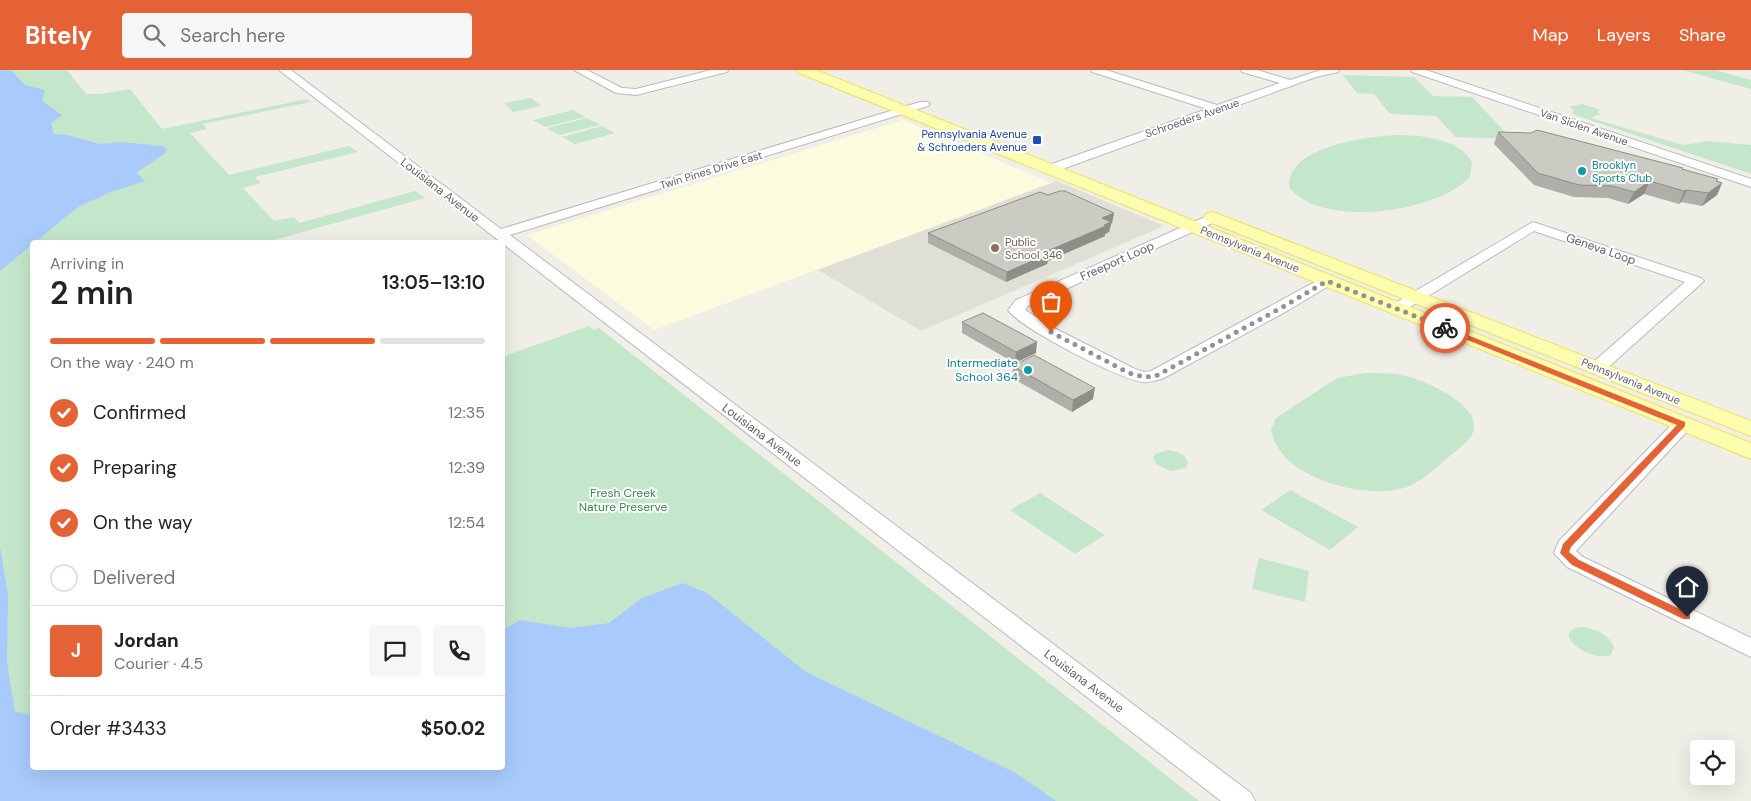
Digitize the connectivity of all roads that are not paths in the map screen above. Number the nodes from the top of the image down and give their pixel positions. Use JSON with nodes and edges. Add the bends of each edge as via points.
{"nodes":[{"id":1,"x":284,"y":70,"type":"edge"},
{"id":2,"x":579,"y":70,"type":"edge"},
{"id":3,"x":723,"y":70,"type":"edge"},
{"id":4,"x":804,"y":70,"type":"edge"},
{"id":5,"x":1096,"y":70,"type":"edge"},
{"id":6,"x":1246,"y":70,"type":"edge"},
{"id":7,"x":1334,"y":70,"type":"edge"},
{"id":8,"x":1416,"y":70,"type":"edge"},
{"id":9,"x":849,"y":74,"type":"dead end"},
{"id":10,"x":1291,"y":83,"type":"junction"},
{"id":11,"x":924,"y":104,"type":"junction"},
{"id":12,"x":1217,"y":109,"type":"junction"},
{"id":13,"x":906,"y":111,"type":"junction"},
{"id":14,"x":1010,"y":137,"type":"dead end"},
{"id":15,"x":1047,"y":151,"type":"dead end"},
{"id":16,"x":1072,"y":160,"type":"junction"},
{"id":17,"x":1050,"y":169,"type":"junction"},
{"id":18,"x":1093,"y":169,"type":"dead end"},
{"id":19,"x":1751,"y":183,"type":"edge"},
{"id":20,"x":1195,"y":219,"type":"junction"},
{"id":21,"x":498,"y":234,"type":"junction"},
{"id":22,"x":1327,"y":281,"type":"junction"},
{"id":23,"x":1415,"y":297,"type":"junction"},
{"id":24,"x":1396,"y":308,"type":"junction"},
{"id":25,"x":1597,"y":368,"type":"junction"},
{"id":26,"x":1683,"y":424,"type":"junction"},
{"id":27,"x":1751,"y":429,"type":"edge"},
{"id":28,"x":1751,"y":452,"type":"edge"},
{"id":29,"x":1751,"y":648,"type":"edge"},
{"id":30,"x":1241,"y":801,"type":"edge"}],
"edges":[{"from":1,"to":21,"type":"street","name":"Louisiana Avenue"},
{"from":2,"to":3,"type":"street","via":[[620,92],[636,92]]},
{"from":4,"to":13,"type":"main road","name":"Pennsylvania Avenue"},
{"from":5,"to":12,"type":"street"},
{"from":6,"to":10,"type":"street"},
{"from":7,"to":10,"type":"street","name":"Schroeders Avenue"},
{"from":8,"to":19,"type":"street","name":"Van Siclen Avenue"},
{"from":9,"to":11,"type":"main road"},
{"from":10,"to":12,"type":"street","name":"Schroeders Avenue"},
{"from":11,"to":13,"type":"street","name":"Twin Pines Drive East"},
{"from":11,"to":14,"type":"main road"},
{"from":12,"to":16,"type":"street","name":"Schroeders Avenue"},
{"from":13,"to":17,"type":"main road","name":"Pennsylvania Avenue"},
{"from":13,"to":21,"type":"street","name":"Twin Pines Drive East"},
{"from":15,"to":16,"type":"main road"},
{"from":16,"to":17,"type":"street","name":"Schroeders Avenue"},
{"from":16,"to":18,"type":"main road"},
{"from":17,"to":20,"type":"main road","name":"Pennsylvania Avenue"},
{"from":20,"to":22,"type":"main road","name":"Pennsylvania Avenue"},
{"from":20,"to":22,"type":"street","name":"Freeport Loop","via":[[1022,303],[1016,310],[1129,373],[1156,376]]},
{"from":20,"to":23,"type":"main road","name":"Pennsylvania Avenue","via":[[1214,217]]},
{"from":21,"to":30,"type":"street","name":"Louisiana Avenue"},
{"from":22,"to":24,"type":"main road","name":"Pennsylvania Avenue"},
{"from":23,"to":24,"type":"street","name":"Geneva Loop"},
{"from":23,"to":25,"type":"main road","name":"Pennsylvania Avenue"},
{"from":23,"to":25,"type":"street","name":"Geneva Loop","via":[[1533,226],[1696,281]]},
{"from":24,"to":26,"type":"main road","name":"Pennsylvania Avenue"},
{"from":25,"to":27,"type":"main road","name":"Pennsylvania Avenue"},
{"from":26,"to":28,"type":"main road","name":"Pennsylvania Avenue"},
{"from":26,"to":29,"type":"street","via":[[1567,546],[1564,553],[1576,562]]}]}
